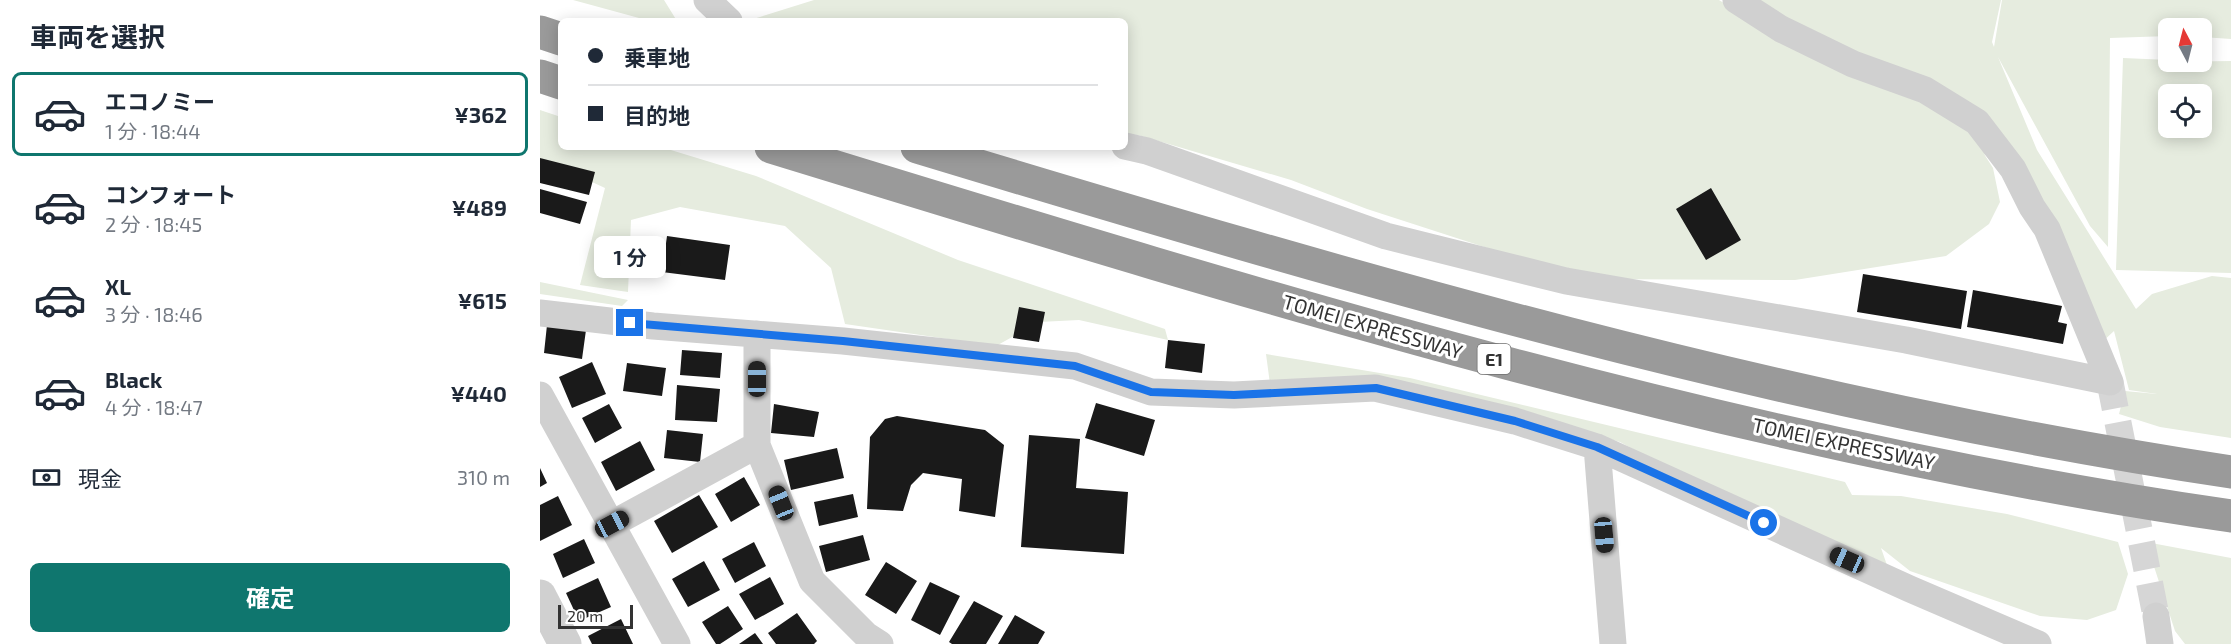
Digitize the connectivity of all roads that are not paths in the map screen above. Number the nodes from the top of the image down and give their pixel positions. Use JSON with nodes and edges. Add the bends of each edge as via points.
{"nodes":[{"id":1,"x":707,"y":0,"type":"edge"},
{"id":2,"x":1736,"y":0,"type":"edge"},
{"id":3,"x":726,"y":18,"type":"edge"},
{"id":4,"x":540,"y":32,"type":"edge"},
{"id":5,"x":558,"y":38,"type":"edge"},
{"id":6,"x":540,"y":76,"type":"edge"},
{"id":7,"x":558,"y":81,"type":"edge"},
{"id":8,"x":1128,"y":147,"type":"edge"},
{"id":9,"x":781,"y":150,"type":"edge"},
{"id":10,"x":927,"y":150,"type":"edge"},
{"id":11,"x":540,"y":313,"type":"edge"},
{"id":12,"x":757,"y":334,"type":"junction"},
{"id":13,"x":540,"y":395,"type":"edge"},
{"id":14,"x":757,"y":445,"type":"junction"},
{"id":15,"x":1597,"y":447,"type":"junction"},
{"id":16,"x":2231,"y":472,"type":"edge"},
{"id":17,"x":2231,"y":516,"type":"edge"},
{"id":18,"x":612,"y":524,"type":"junction"},
{"id":19,"x":540,"y":596,"type":"edge"},
{"id":20,"x":2156,"y":616,"type":"tunnel mouth"},
{"id":21,"x":565,"y":644,"type":"edge"},
{"id":22,"x":677,"y":644,"type":"edge"},
{"id":23,"x":880,"y":644,"type":"edge"},
{"id":24,"x":1613,"y":644,"type":"edge"},
{"id":25,"x":2038,"y":644,"type":"edge"},
{"id":26,"x":2160,"y":644,"type":"edge"}],
"edges":[{"from":1,"to":3,"type":"street"},
{"from":2,"to":8,"type":"street","via":[[1781,29],[1853,64],[1925,90],[1977,122],[2013,169],[2047,229],[2110,382],[1906,340],[1566,281],[1386,236]]},
{"from":4,"to":5,"type":"highway"},
{"from":6,"to":7,"type":"highway"},
{"from":9,"to":17,"type":"highway","name":"TOMEI EXPRESSWAY","number":"E1","via":[[1386,331],[1647,399],[1924,462]]},
{"from":10,"to":16,"type":"highway","name":"TOMEI EXPRESSWAY","number":"E1","via":[[1386,285],[1656,357],[1932,420]]},
{"from":11,"to":12,"type":"street"},
{"from":12,"to":14,"type":"street"},
{"from":12,"to":15,"type":"street","via":[[1075,366],[1151,392],[1234,395],[1376,388],[1515,421]]},
{"from":13,"to":18,"type":"street"},
{"from":14,"to":18,"type":"street"},
{"from":14,"to":23,"type":"street","via":[[812,581]]},
{"from":15,"to":24,"type":"street"},
{"from":15,"to":25,"type":"street"},
{"from":18,"to":22,"type":"street"},
{"from":19,"to":21,"type":"street"},
{"from":20,"to":26,"type":"street"}]}
